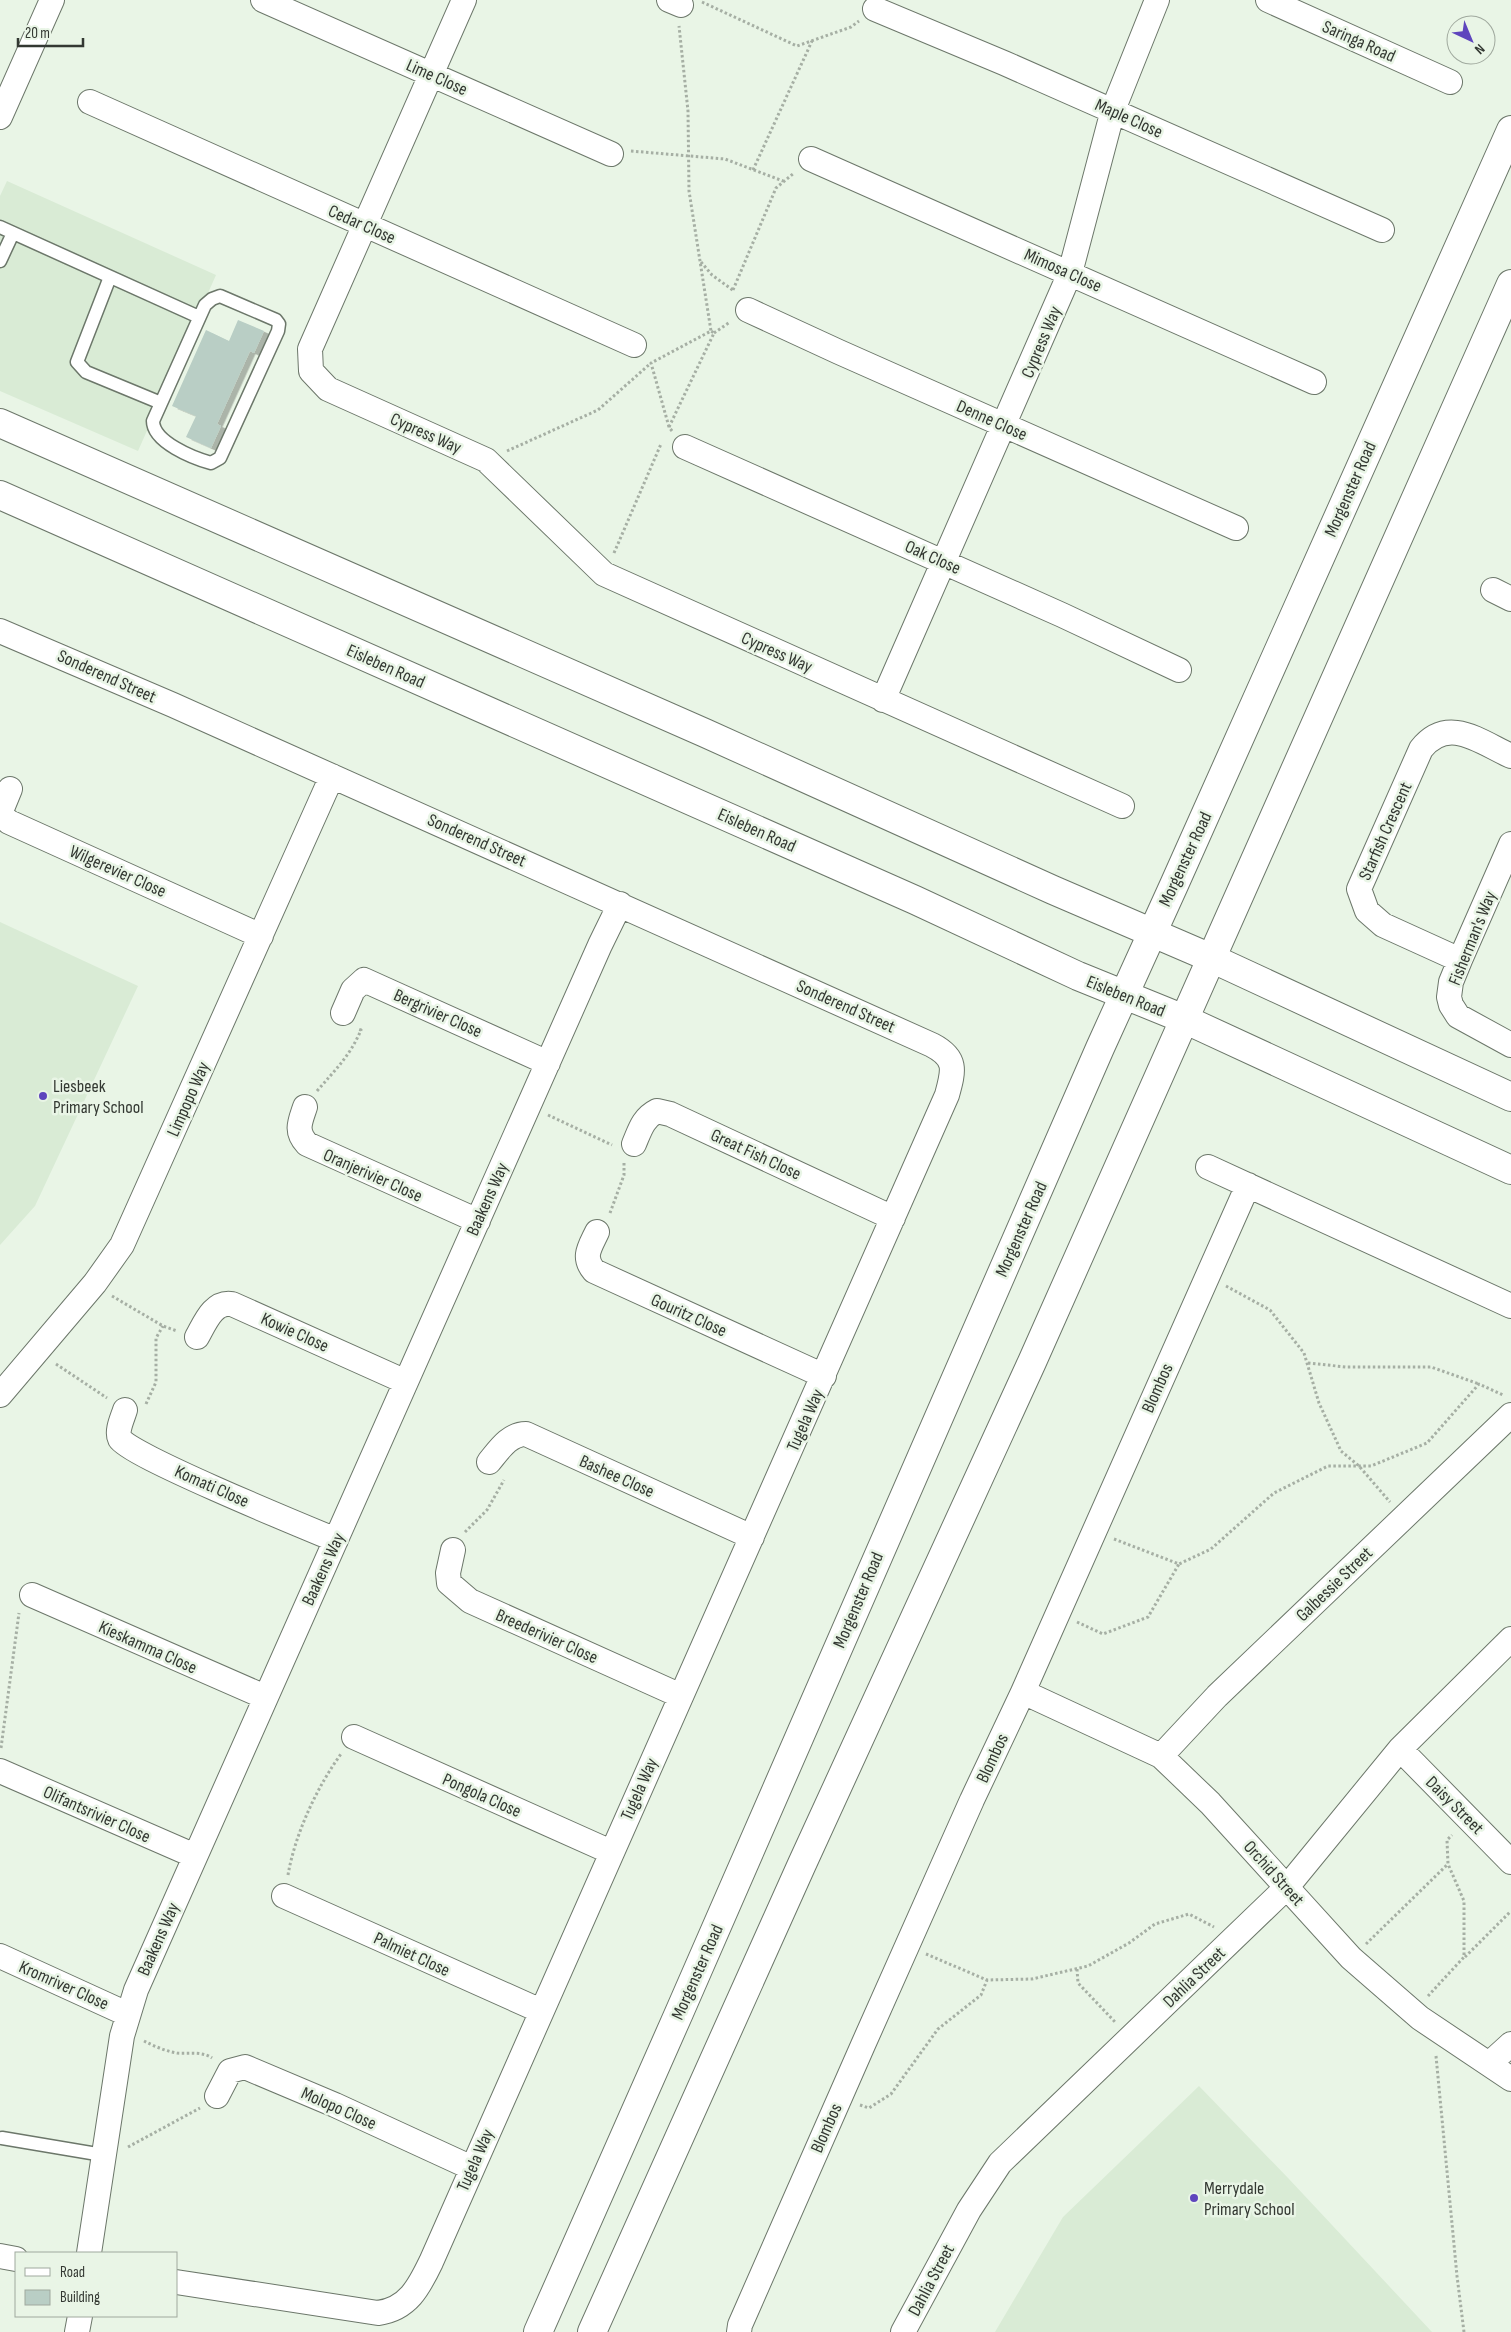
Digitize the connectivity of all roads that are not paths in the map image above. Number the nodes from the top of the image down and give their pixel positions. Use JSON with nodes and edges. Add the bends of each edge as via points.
{"nodes":[{"id":1,"x":52,"y":0,"type":"edge"},
{"id":2,"x":263,"y":0,"type":"edge"},
{"id":3,"x":464,"y":0,"type":"edge"},
{"id":4,"x":1157,"y":0,"type":"edge"},
{"id":5,"x":1268,"y":0,"type":"edge"},
{"id":6,"x":875,"y":9,"type":"dead end"},
{"id":7,"x":431,"y":74,"type":"junction"},
{"id":8,"x":1450,"y":82,"type":"dead end"},
{"id":9,"x":90,"y":102,"type":"dead end"},
{"id":10,"x":1113,"y":110,"type":"junction"},
{"id":11,"x":0,"y":117,"type":"edge"},
{"id":12,"x":1511,"y":130,"type":"edge"},
{"id":13,"x":619,"y":152,"type":"road end"},
{"id":14,"x":811,"y":159,"type":"dead end"},
{"id":15,"x":364,"y":224,"type":"junction"},
{"id":16,"x":0,"y":227,"type":"edge"},
{"id":17,"x":1382,"y":230,"type":"dead end"},
{"id":18,"x":13,"y":233,"type":"junction"},
{"id":19,"x":0,"y":261,"type":"edge"},
{"id":20,"x":1070,"y":272,"type":"junction"},
{"id":21,"x":110,"y":277,"type":"junction"},
{"id":22,"x":1511,"y":284,"type":"edge"},
{"id":23,"x":748,"y":310,"type":"dead end"},
{"id":24,"x":199,"y":317,"type":"junction"},
{"id":25,"x":640,"y":352,"type":"road end"},
{"id":26,"x":1314,"y":382,"type":"dead end"},
{"id":27,"x":161,"y":403,"type":"junction"},
{"id":28,"x":0,"y":423,"type":"edge"},
{"id":29,"x":1004,"y":425,"type":"junction"},
{"id":30,"x":685,"y":447,"type":"dead end"},
{"id":31,"x":0,"y":495,"type":"edge"},
{"id":32,"x":1236,"y":528,"type":"dead end"},
{"id":33,"x":943,"y":562,"type":"junction"},
{"id":34,"x":0,"y":631,"type":"edge"},
{"id":35,"x":1179,"y":670,"type":"dead end"},
{"id":36,"x":883,"y":700,"type":"junction"},
{"id":37,"x":1511,"y":756,"type":"edge"},
{"id":38,"x":332,"y":776,"type":"junction"},
{"id":39,"x":10,"y":789,"type":"dead end"},
{"id":40,"x":1122,"y":806,"type":"dead end"},
{"id":41,"x":1511,"y":844,"type":"edge"},
{"id":42,"x":620,"y":904,"type":"junction"},
{"id":43,"x":1151,"y":932,"type":"junction"},
{"id":44,"x":261,"y":936,"type":"junction"},
{"id":45,"x":1211,"y":958,"type":"junction"},
{"id":46,"x":1460,"y":960,"type":"junction"},
{"id":47,"x":1124,"y":993,"type":"junction"},
{"id":48,"x":343,"y":1013,"type":"road end"},
{"id":49,"x":1184,"y":1019,"type":"junction"},
{"id":50,"x":1511,"y":1045,"type":"edge"},
{"id":51,"x":950,"y":1057,"type":"joint"},
{"id":52,"x":548,"y":1062,"type":"junction"},
{"id":53,"x":1511,"y":1097,"type":"edge"},
{"id":54,"x":305,"y":1107,"type":"road end"},
{"id":55,"x":625,"y":1150,"type":"road end"},
{"id":56,"x":1208,"y":1167,"type":"dead end"},
{"id":57,"x":1511,"y":1170,"type":"edge"},
{"id":58,"x":1248,"y":1185,"type":"junction"},
{"id":59,"x":893,"y":1218,"type":"junction"},
{"id":60,"x":478,"y":1221,"type":"junction"},
{"id":61,"x":597,"y":1232,"type":"road end"},
{"id":62,"x":1511,"y":1306,"type":"edge"},
{"id":63,"x":196,"y":1337,"type":"road end"},
{"id":64,"x":824,"y":1376,"type":"junction"},
{"id":65,"x":406,"y":1382,"type":"junction"},
{"id":66,"x":0,"y":1395,"type":"edge"},
{"id":67,"x":125,"y":1410,"type":"road end"},
{"id":68,"x":1511,"y":1415,"type":"edge"},
{"id":69,"x":489,"y":1462,"type":"road end"},
{"id":70,"x":752,"y":1537,"type":"junction"},
{"id":71,"x":336,"y":1540,"type":"junction"},
{"id":72,"x":453,"y":1550,"type":"road end"},
{"id":73,"x":32,"y":1596,"type":"road end"},
{"id":74,"x":1511,"y":1640,"type":"edge"},
{"id":75,"x":1023,"y":1692,"type":"junction"},
{"id":76,"x":681,"y":1696,"type":"junction"},
{"id":77,"x":265,"y":1697,"type":"junction"},
{"id":78,"x":354,"y":1737,"type":"road end"},
{"id":79,"x":1400,"y":1749,"type":"junction"},
{"id":80,"x":1161,"y":1756,"type":"junction"},
{"id":81,"x":0,"y":1771,"type":"edge"},
{"id":82,"x":611,"y":1852,"type":"junction"},
{"id":83,"x":1508,"y":1852,"type":"edge"},
{"id":84,"x":195,"y":1856,"type":"junction"},
{"id":85,"x":1287,"y":1887,"type":"junction"},
{"id":86,"x":284,"y":1896,"type":"road end"},
{"id":87,"x":0,"y":1956,"type":"edge"},
{"id":88,"x":540,"y":2011,"type":"junction"},
{"id":89,"x":125,"y":2025,"type":"junction"},
{"id":90,"x":1511,"y":2044,"type":"edge"},
{"id":91,"x":1489,"y":2064,"type":"junction"},
{"id":92,"x":1511,"y":2079,"type":"edge"},
{"id":93,"x":217,"y":2096,"type":"road end"},
{"id":94,"x":2,"y":2138,"type":"dead end"},
{"id":95,"x":104,"y":2150,"type":"junction"},
{"id":96,"x":472,"y":2168,"type":"junction"},
{"id":97,"x":89,"y":2252,"type":"edge"},
{"id":98,"x":0,"y":2256,"type":"edge"},
{"id":99,"x":15,"y":2259,"type":"edge"},
{"id":100,"x":178,"y":2282,"type":"edge"},
{"id":101,"x":80,"y":2317,"type":"edge"},
{"id":102,"x":77,"y":2332,"type":"edge"},
{"id":103,"x":538,"y":2332,"type":"edge"},
{"id":104,"x":592,"y":2332,"type":"edge"},
{"id":105,"x":739,"y":2332,"type":"edge"},
{"id":106,"x":904,"y":2332,"type":"edge"}],
"edges":[{"from":1,"to":11,"type":"street"},
{"from":2,"to":7,"type":"street","name":"Lime Close"},
{"from":3,"to":7,"type":"street","name":"Cypress Way"},
{"from":4,"to":10,"type":"street","name":"Cypress Way"},
{"from":5,"to":8,"type":"street","name":"Saringa Road"},
{"from":6,"to":10,"type":"street","name":"Maple Close"},
{"from":7,"to":13,"type":"street","name":"Lime Close"},
{"from":7,"to":15,"type":"street","name":"Cypress Way"},
{"from":9,"to":15,"type":"street","name":"Cedar Close"},
{"from":10,"to":17,"type":"street","name":"Maple Close"},
{"from":10,"to":20,"type":"street","name":"Cypress Way"},
{"from":12,"to":43,"type":"main road","name":"Morgenster Road"},
{"from":14,"to":20,"type":"street","name":"Mimosa Close"},
{"from":15,"to":25,"type":"street","name":"Cedar Close"},
{"from":15,"to":36,"type":"street","name":"Cypress Way","via":[[310,349],[311,370],[328,389],[486,460],[604,574]]},
{"from":16,"to":18,"type":"lane"},
{"from":18,"to":19,"type":"lane"},
{"from":18,"to":21,"type":"lane"},
{"from":20,"to":26,"type":"street","name":"Mimosa Close"},
{"from":20,"to":29,"type":"street","name":"Cypress Way"},
{"from":21,"to":24,"type":"lane"},
{"from":21,"to":27,"type":"lane","via":[[77,362],[86,372]]},
{"from":22,"to":45,"type":"main road"},
{"from":23,"to":29,"type":"street","name":"Denne Close"},
{"from":24,"to":27,"type":"lane"},
{"from":24,"to":27,"type":"lane","via":[[205,305],[220,296],[279,324],[276,337],[217,461],[205,462],[158,436],[153,428]]},
{"from":28,"to":43,"type":"main road","via":[[714,736]]},
{"from":29,"to":32,"type":"street","name":"Denne Close"},
{"from":29,"to":33,"type":"street","name":"Cypress Way"},
{"from":30,"to":33,"type":"street","name":"Oak Close"},
{"from":31,"to":47,"type":"main road","name":"Eisleben Road","via":[[915,900],[1078,976]]},
{"from":33,"to":35,"type":"street","name":"Oak Close"},
{"from":33,"to":36,"type":"street","name":"Cypress Way"},
{"from":34,"to":38,"type":"street","name":"Sonderend Street"},
{"from":36,"to":40,"type":"street","name":"Cypress Way"},
{"from":37,"to":46,"type":"street","name":"Starfish Crescent","via":[[1462,733],[1442,732],[1427,741],[1359,889],[1367,911],[1383,925]]},
{"from":38,"to":42,"type":"street","name":"Sonderend Street"},
{"from":38,"to":44,"type":"street","name":"Limpopo Way"},
{"from":39,"to":44,"type":"street","name":"Wilgerevier Close","via":[[1,811],[9,822]]},
{"from":41,"to":46,"type":"street","name":"Fisherman's Way"},
{"from":42,"to":51,"type":"street","name":"Sonderend Street","via":[[932,1045]]},
{"from":42,"to":52,"type":"street","name":"Baakens Way"},
{"from":43,"to":45,"type":"main road"},
{"from":43,"to":47,"type":"main road","name":"Morgenster Road"},
{"from":44,"to":66,"type":"street","name":"Limpopo Way","via":[[122,1246],[95,1284]]},
{"from":45,"to":49,"type":"main road"},
{"from":45,"to":53,"type":"main road"},
{"from":46,"to":50,"type":"street","name":"Fisherman's Way","via":[[1451,982],[1451,1005],[1458,1016]]},
{"from":47,"to":49,"type":"main road","name":"Eisleben Road"},
{"from":47,"to":103,"type":"main road","name":"Morgenster Road"},
{"from":48,"to":52,"type":"street","name":"Bergrivier Close","via":[[353,990],[364,980]]},
{"from":49,"to":57,"type":"main road","name":"Eisleben Road"},
{"from":49,"to":104,"type":"main road"},
{"from":51,"to":59,"type":"street","name":"Tugela Way","via":[[952,1078],[947,1095]]},
{"from":52,"to":60,"type":"street","name":"Baakens Way"},
{"from":54,"to":60,"type":"street","name":"Oranjerivier Close","via":[[298,1127],[307,1144]]},
{"from":55,"to":59,"type":"street","name":"Great Fish Close","via":[[648,1116],[657,1111],[670,1114]]},
{"from":56,"to":58,"type":"street"},
{"from":58,"to":62,"type":"street"},
{"from":58,"to":75,"type":"street","name":"Blombos"},
{"from":59,"to":64,"type":"street","name":"Tugela Way"},
{"from":60,"to":65,"type":"street","name":"Baakens Way"},
{"from":61,"to":64,"type":"street","name":"Gouritz Close","via":[[586,1256],[594,1271]]},
{"from":63,"to":65,"type":"street","name":"Kowie Close","via":[[214,1309],[225,1303],[232,1304]]},
{"from":64,"to":70,"type":"street","name":"Tugela Way"},
{"from":65,"to":71,"type":"street","name":"Baakens Way"},
{"from":67,"to":71,"type":"street","name":"Komati Close","via":[[118,1434],[128,1447]]},
{"from":68,"to":80,"type":"street","name":"Galbessie Street","via":[[1218,1696]]},
{"from":69,"to":70,"type":"street","name":"Bashee Close","via":[[511,1438],[526,1434]]},
{"from":70,"to":76,"type":"street","name":"Tugela Way"},
{"from":71,"to":77,"type":"street","name":"Baakens Way"},
{"from":72,"to":76,"type":"street","name":"Breederivier Close","via":[[449,1582],[470,1601]]},
{"from":73,"to":77,"type":"street","name":"Kieskamma Close"},
{"from":74,"to":79,"type":"street","name":"Dahlia Street"},
{"from":75,"to":80,"type":"street","name":"Orchid Street"},
{"from":75,"to":105,"type":"street","name":"Blombos","via":[[840,2096]]},
{"from":76,"to":82,"type":"street","name":"Tugela Way"},
{"from":77,"to":84,"type":"street","name":"Baakens Way"},
{"from":78,"to":82,"type":"street","name":"Pongola Close"},
{"from":79,"to":83,"type":"street","name":"Daisy Street","via":[[1469,1819]]},
{"from":79,"to":85,"type":"street","name":"Dahlia Street"},
{"from":80,"to":85,"type":"street","name":"Orchid Street","via":[[1210,1802]]},
{"from":81,"to":84,"type":"street","name":"Olifantsrivier Close"},
{"from":82,"to":88,"type":"street","name":"Tugela Way"},
{"from":84,"to":89,"type":"street","name":"Baakens Way","via":[[152,1952]]},
{"from":85,"to":91,"type":"street","name":"Orchid Street","via":[[1351,1958],[1420,2018]]},
{"from":85,"to":106,"type":"street","name":"Dahlia Street","via":[[1000,2163],[969,2210]]},
{"from":86,"to":88,"type":"street","name":"Palmiet Close"},
{"from":87,"to":89,"type":"street","name":"Kromriver Close"},
{"from":88,"to":96,"type":"street","name":"Tugela Way"},
{"from":89,"to":95,"type":"street","name":"Baakens Way"},
{"from":90,"to":91,"type":"street"},
{"from":91,"to":92,"type":"street","name":"Orchid Street"},
{"from":93,"to":96,"type":"street","name":"Molopo Close","via":[[230,2071],[245,2067]]},
{"from":94,"to":95,"type":"lane"},
{"from":95,"to":97,"type":"street","name":"Baakens Way"},
{"from":96,"to":100,"type":"street","name":"Tugela Way","via":[[423,2279],[411,2297],[394,2309],[369,2312]]},
{"from":98,"to":99,"type":"street"},
{"from":101,"to":102,"type":"street"}]}
